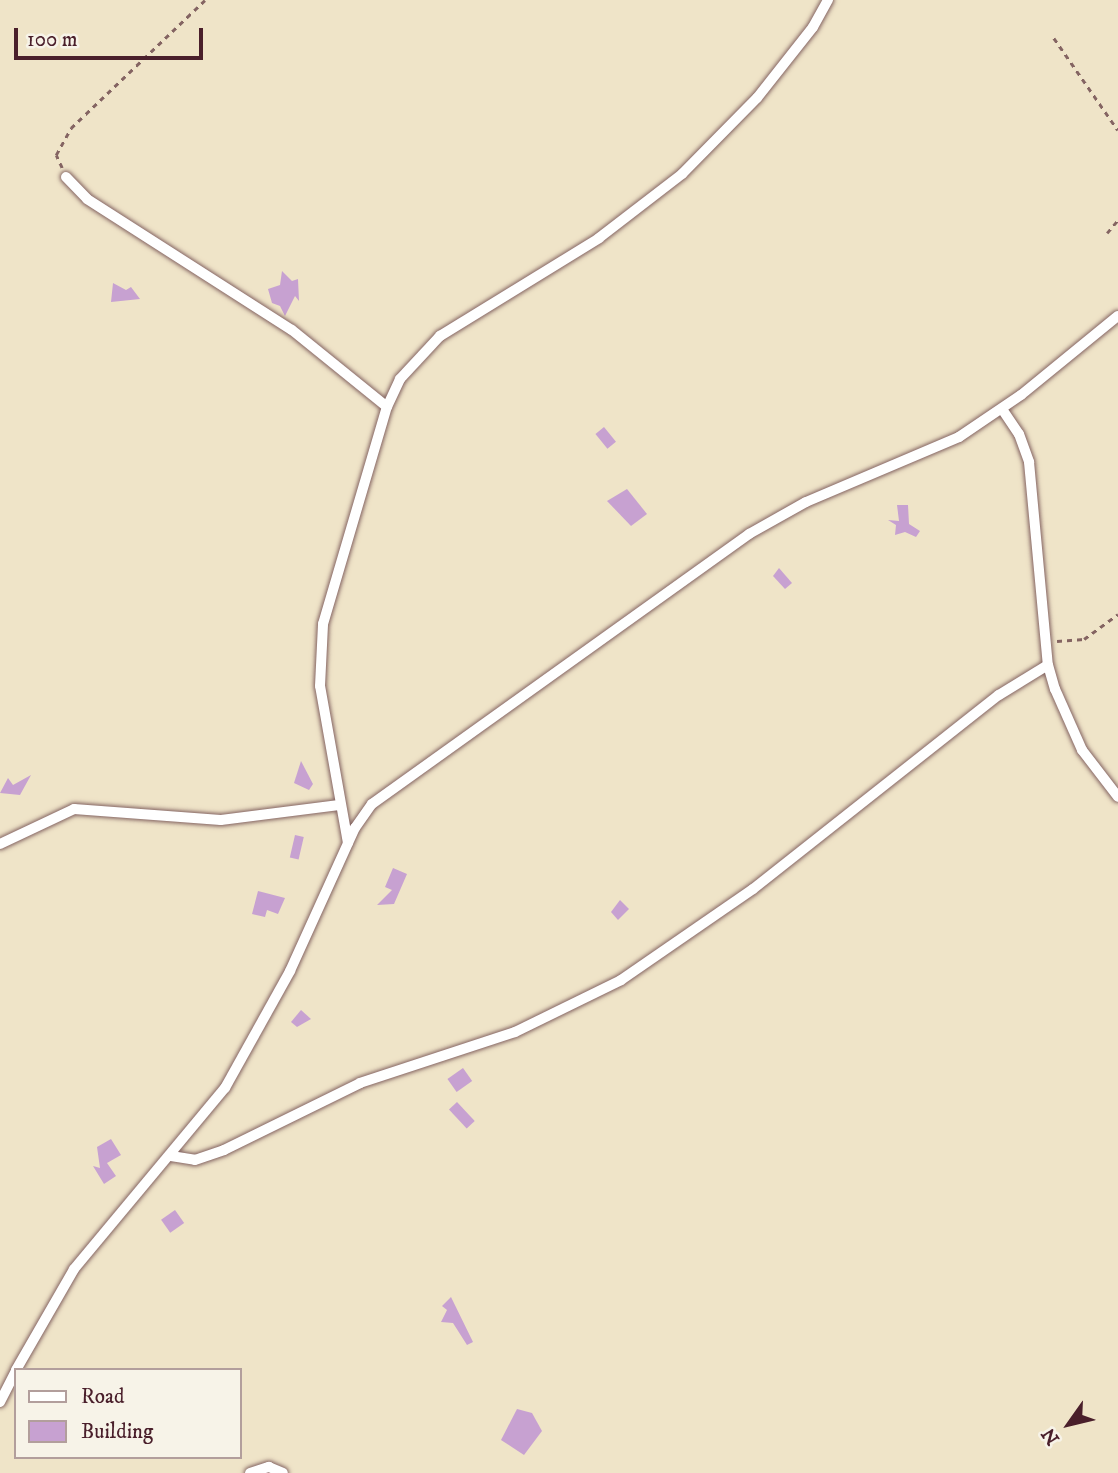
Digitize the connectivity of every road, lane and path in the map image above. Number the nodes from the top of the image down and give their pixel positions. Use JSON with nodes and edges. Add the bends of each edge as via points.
{"nodes":[{"id":1,"x":205,"y":0,"type":"edge"},
{"id":2,"x":828,"y":0,"type":"edge"},
{"id":3,"x":1054,"y":37,"type":"dead end"},
{"id":4,"x":1118,"y":130,"type":"edge"},
{"id":5,"x":66,"y":177,"type":"joint"},
{"id":6,"x":1118,"y":220,"type":"edge"},
{"id":7,"x":1107,"y":233,"type":"dead end"},
{"id":8,"x":1118,"y":316,"type":"edge"},
{"id":9,"x":387,"y":407,"type":"junction"},
{"id":10,"x":1002,"y":409,"type":"junction"},
{"id":11,"x":1118,"y":614,"type":"edge"},
{"id":12,"x":1049,"y":641,"type":"junction"},
{"id":13,"x":1048,"y":665,"type":"junction"},
{"id":14,"x":1118,"y":797,"type":"edge"},
{"id":15,"x":339,"y":805,"type":"junction"},
{"id":16,"x":0,"y":844,"type":"edge"},
{"id":17,"x":348,"y":844,"type":"junction"},
{"id":18,"x":172,"y":1156,"type":"junction"},
{"id":19,"x":17,"y":1368,"type":"edge"},
{"id":20,"x":14,"y":1374,"type":"edge"},
{"id":21,"x":0,"y":1402,"type":"edge"},
{"id":22,"x":250,"y":1473,"type":"edge"},
{"id":23,"x":283,"y":1473,"type":"edge"}],
"edges":[{"from":1,"to":5,"type":"path","via":[[71,128],[56,155]]},
{"from":2,"to":9,"type":"street","via":[[813,27],[764,89],[682,174],[599,238],[440,336],[400,379]]},
{"from":3,"to":4,"type":"path"},
{"from":5,"to":9,"type":"street","via":[[88,199],[292,330]]},
{"from":6,"to":7,"type":"path"},
{"from":8,"to":10,"type":"street"},
{"from":9,"to":15,"type":"street","via":[[323,624],[320,686]]},
{"from":10,"to":12,"type":"street","via":[[1019,435],[1028,462]]},
{"from":10,"to":17,"type":"street","via":[[959,437],[806,502],[749,534],[616,633],[389,789],[372,804]]},
{"from":11,"to":12,"type":"path","via":[[1084,639]]},
{"from":12,"to":13,"type":"street"},
{"from":13,"to":14,"type":"street","via":[[1082,750]]},
{"from":13,"to":18,"type":"street","via":[[999,695],[753,889],[621,980],[515,1032],[359,1083],[224,1150],[195,1160]]},
{"from":15,"to":16,"type":"street","via":[[221,820],[74,809]]},
{"from":15,"to":17,"type":"street"},
{"from":17,"to":18,"type":"street","via":[[321,910],[225,1088]]},
{"from":18,"to":19,"type":"street","via":[[74,1269]]},
{"from":20,"to":21,"type":"street"},
{"from":22,"to":23,"type":"street","via":[[269,1467]]}]}
